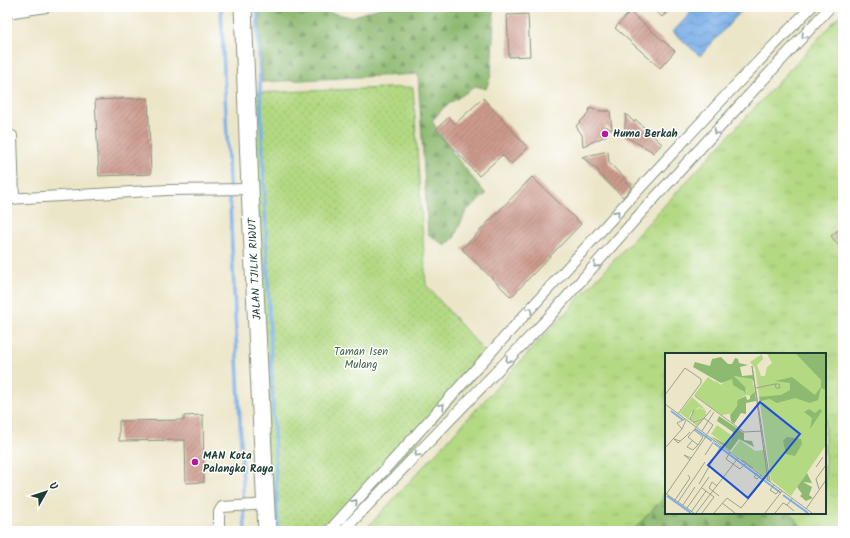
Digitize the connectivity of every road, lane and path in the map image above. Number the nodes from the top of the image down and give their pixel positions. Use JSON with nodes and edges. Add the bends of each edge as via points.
{"nodes":[{"id":1,"x":46,"y":7,"type":"edge"},
{"id":2,"x":243,"y":7,"type":"edge"},
{"id":3,"x":811,"y":7,"type":"edge"},
{"id":4,"x":830,"y":7,"type":"edge"},
{"id":5,"x":7,"y":14,"type":"edge"},
{"id":6,"x":12,"y":136,"type":"dead end"},
{"id":7,"x":250,"y":189,"type":"junction"},
{"id":8,"x":11,"y":199,"type":"edge"},
{"id":9,"x":266,"y":504,"type":"junction"},
{"id":10,"x":219,"y":531,"type":"edge"},
{"id":11,"x":267,"y":531,"type":"edge"},
{"id":12,"x":329,"y":531,"type":"edge"},
{"id":13,"x":343,"y":531,"type":"edge"}],
"edges":[{"from":1,"to":5,"type":"street"},
{"from":2,"to":7,"type":"highway","name":"JALAN TJILIK RIWUT"},
{"from":12,"to":3,"type":"street","one_way":true,"via":[[627,202]]},
{"from":4,"to":13,"type":"street","one_way":true,"via":[[640,214],[549,318]]},
{"from":6,"to":8,"type":"street"},
{"from":7,"to":8,"type":"street","via":[[168,190]]},
{"from":7,"to":9,"type":"highway","name":"JALAN TJILIK RIWUT"},
{"from":9,"to":10,"type":"street","via":[[222,507],[219,512]]},
{"from":9,"to":11,"type":"highway","name":"JALAN TJILIK RIWUT"}]}
